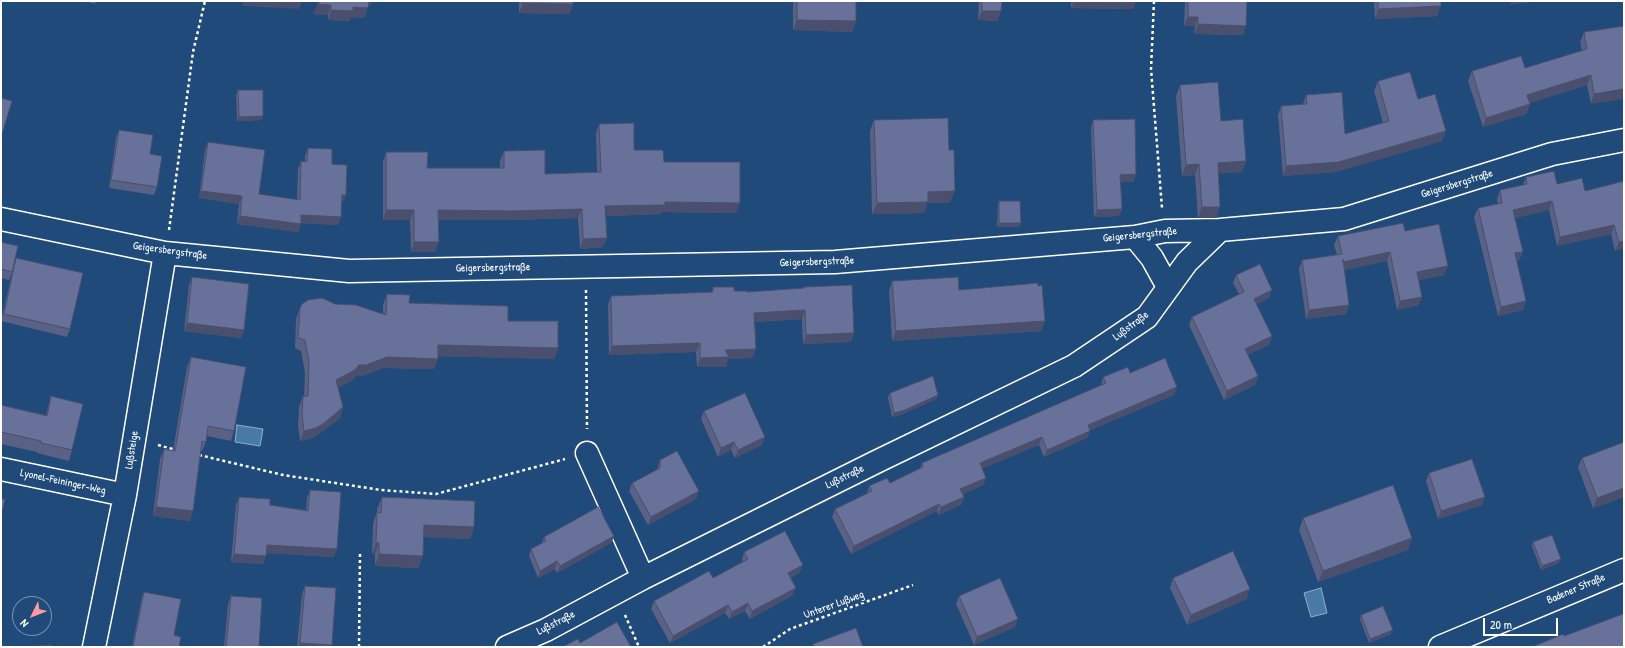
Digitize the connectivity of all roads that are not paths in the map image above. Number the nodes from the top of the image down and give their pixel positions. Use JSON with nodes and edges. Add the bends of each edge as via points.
{"nodes":[{"id":1,"x":1624,"y":140,"type":"edge"},
{"id":2,"x":1,"y":219,"type":"edge"},
{"id":3,"x":1220,"y":230,"type":"junction"},
{"id":4,"x":1135,"y":237,"type":"junction"},
{"id":5,"x":165,"y":252,"type":"junction"},
{"id":6,"x":1168,"y":287,"type":"junction"},
{"id":7,"x":587,"y":453,"type":"road end"},
{"id":8,"x":1,"y":469,"type":"edge"},
{"id":9,"x":125,"y":495,"type":"junction"},
{"id":10,"x":1624,"y":570,"type":"edge"},
{"id":11,"x":643,"y":578,"type":"junction"},
{"id":12,"x":94,"y":647,"type":"edge"},
{"id":13,"x":507,"y":647,"type":"edge"},
{"id":14,"x":1440,"y":647,"type":"edge"}],
"edges":[{"from":1,"to":3,"type":"street","name":"Geigersbergstraße","via":[[1552,154],[1344,219]]},
{"from":2,"to":5,"type":"street","name":"Geigersbergstraße"},
{"from":3,"to":4,"type":"street","name":"Geigersbergstraße","via":[[1166,231]]},
{"from":3,"to":6,"type":"street","name":"Lußstraße","via":[[1188,262]]},
{"from":4,"to":5,"type":"street","name":"Geigersbergstraße","via":[[835,262],[349,271]]},
{"from":4,"to":6,"type":"street","via":[[1152,258]]},
{"from":5,"to":9,"type":"street","name":"Lußsteige"},
{"from":6,"to":11,"type":"street","name":"Lußstraße","via":[[1147,317],[1074,366]]},
{"from":7,"to":11,"type":"street"},
{"from":8,"to":9,"type":"street","name":"Lyonel-Feininger-Weg"},
{"from":9,"to":12,"type":"street","name":"Lußsteige"},
{"from":10,"to":14,"type":"street","name":"Badener Straße"},
{"from":11,"to":13,"type":"street","name":"Lußstraße","via":[[546,630]]}]}
